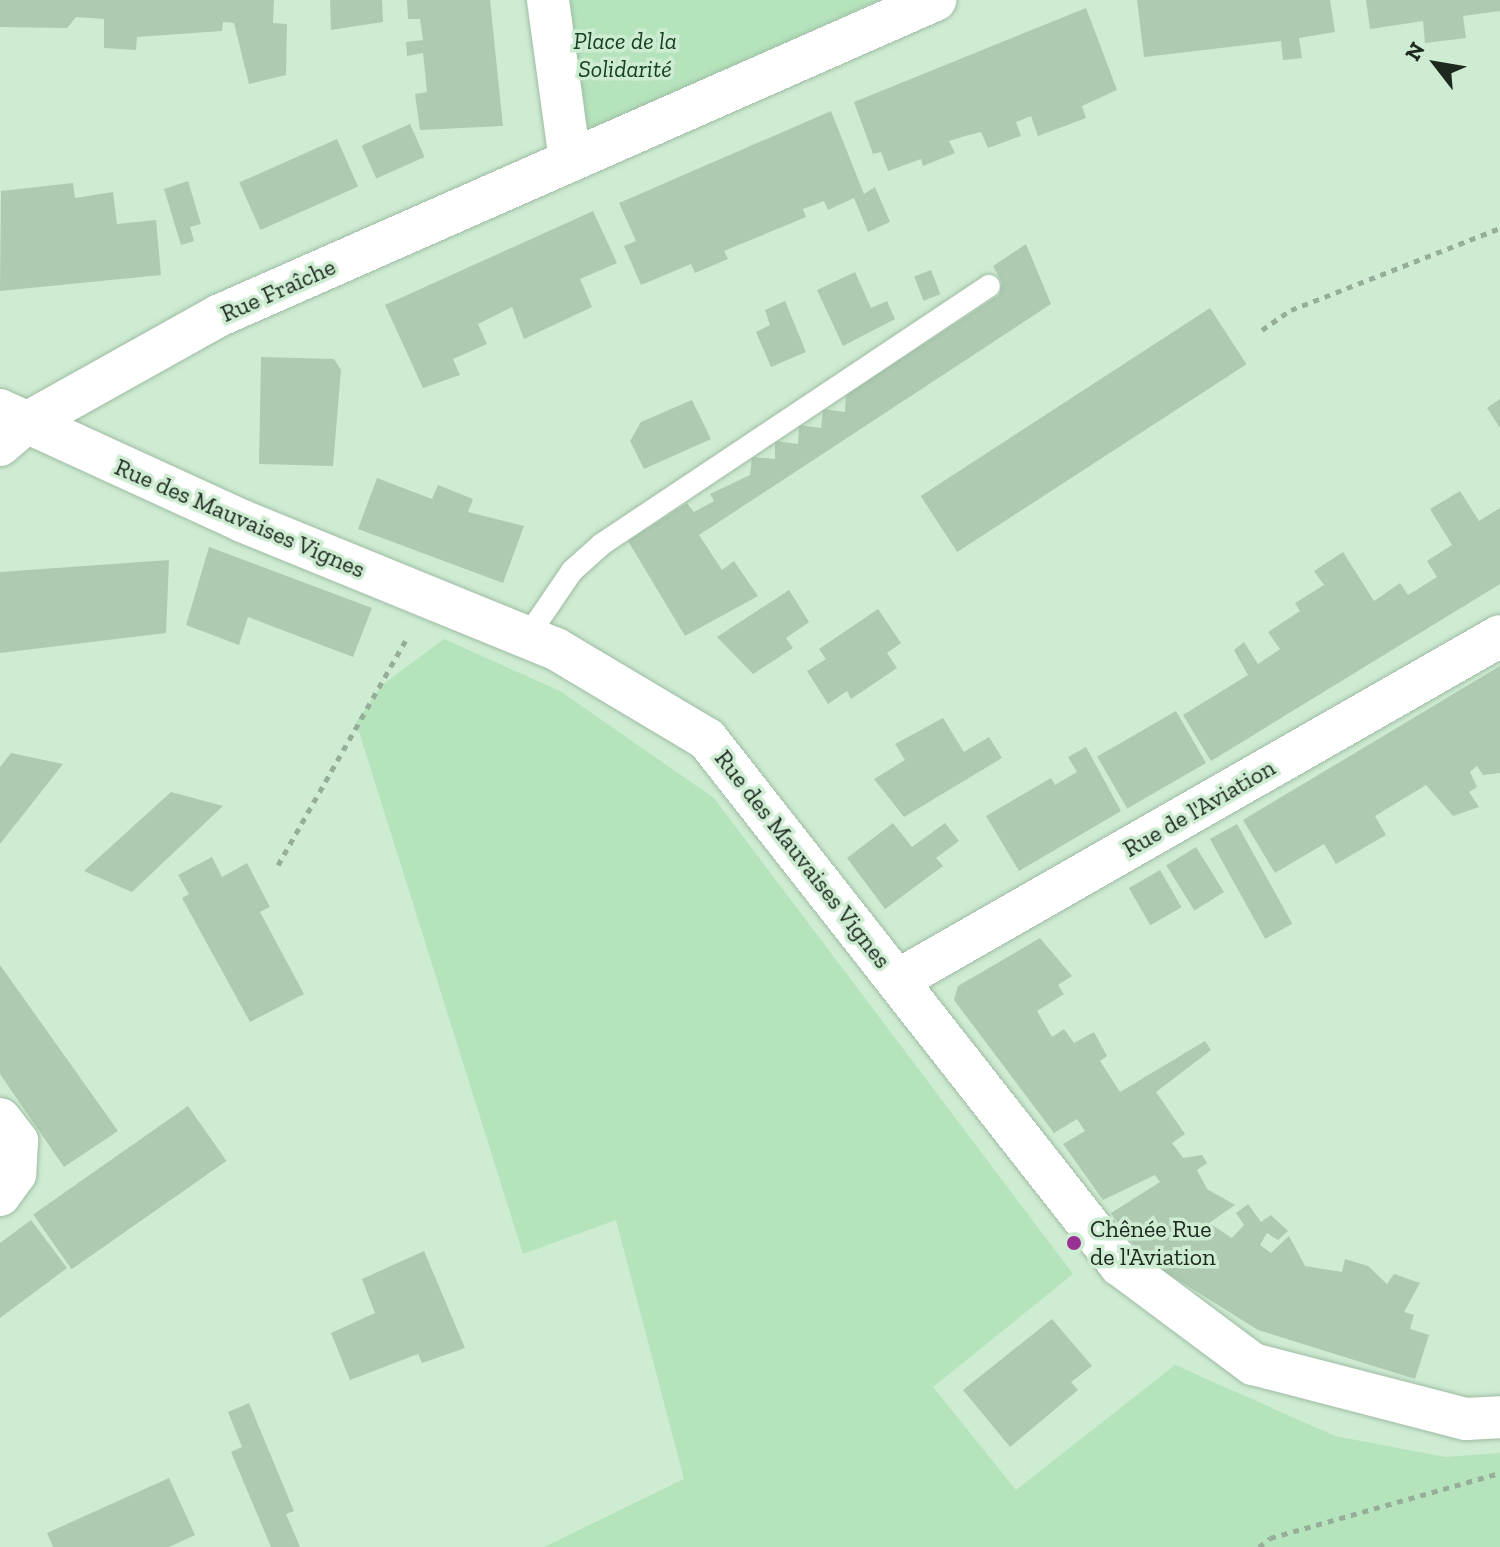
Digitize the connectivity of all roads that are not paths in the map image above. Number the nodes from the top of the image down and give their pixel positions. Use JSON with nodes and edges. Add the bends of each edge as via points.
{"nodes":[{"id":1,"x":548,"y":0,"type":"edge"},
{"id":2,"x":935,"y":0,"type":"edge"},
{"id":3,"x":570,"y":161,"type":"junction"},
{"id":4,"x":989,"y":286,"type":"dead end"},
{"id":5,"x":8,"y":426,"type":"edge"},
{"id":6,"x":1500,"y":636,"type":"edge"},
{"id":7,"x":527,"y":637,"type":"junction"},
{"id":8,"x":898,"y":980,"type":"junction"},
{"id":9,"x":0,"y":1119,"type":"edge"},
{"id":10,"x":0,"y":1195,"type":"edge"},
{"id":11,"x":1500,"y":1417,"type":"edge"}],
"edges":[{"from":1,"to":3,"type":"street"},
{"from":2,"to":3,"type":"street"},
{"from":3,"to":5,"type":"street","name":"Rue Fraîche","via":[[218,316]]},
{"from":4,"to":7,"type":"lane","via":[[602,544],[572,571]]},
{"from":5,"to":7,"type":"street","name":"Rue des Mauvaises Vignes"},
{"from":6,"to":8,"type":"street","name":"Rue de l'Aviation"},
{"from":7,"to":8,"type":"street","name":"Rue des Mauvaises Vignes","via":[[707,739]]},
{"from":8,"to":11,"type":"street","name":"Rue des Mauvaises Vignes","via":[[1105,1249],[1228,1351],[1466,1419]]},
{"from":9,"to":10,"type":"street","via":[[17,1141],[15,1174]]}]}
